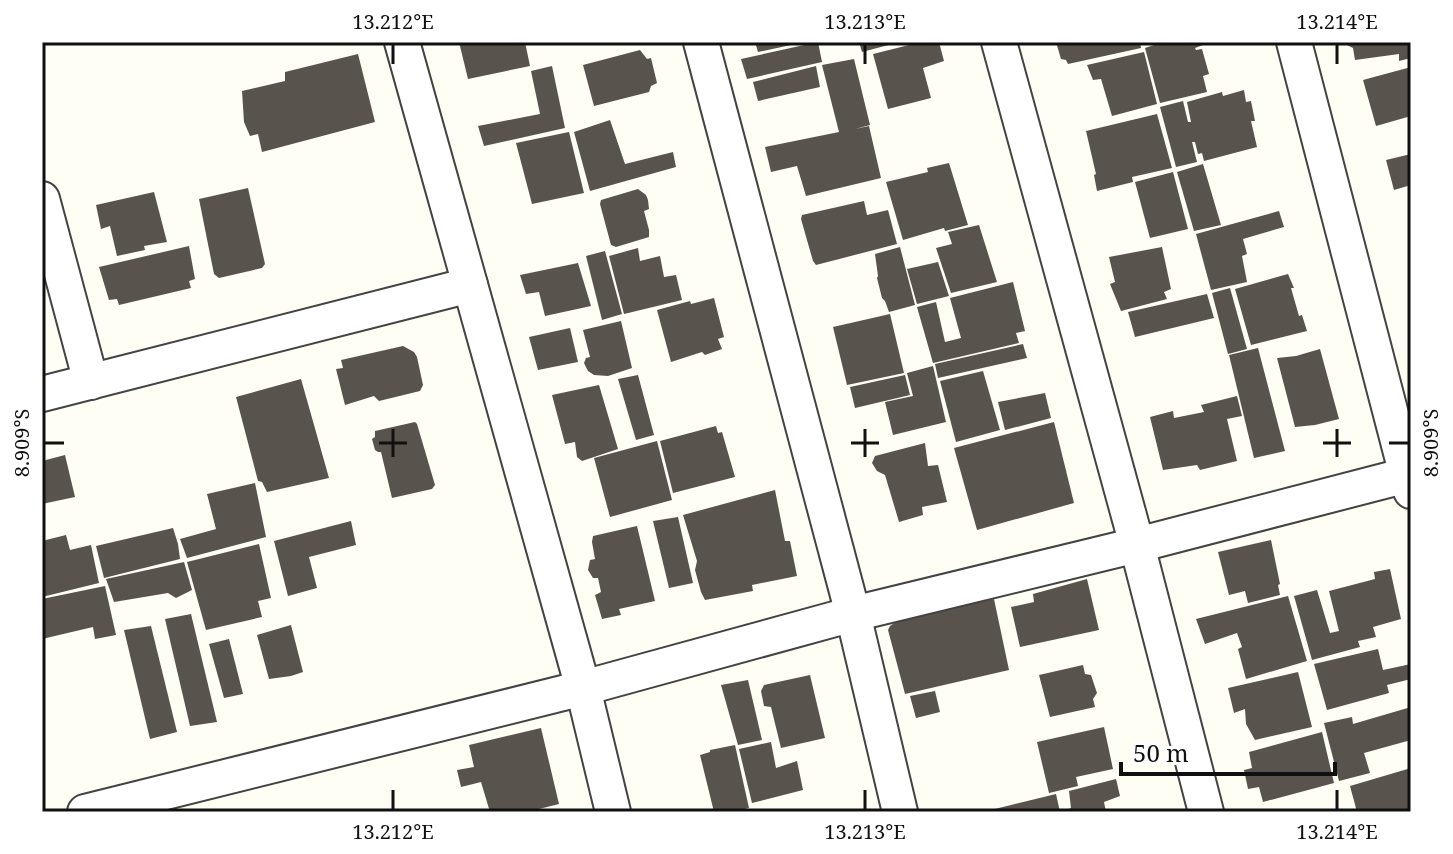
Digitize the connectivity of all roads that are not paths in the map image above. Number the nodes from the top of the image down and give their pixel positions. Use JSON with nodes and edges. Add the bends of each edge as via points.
{"nodes":[{"id":1,"x":402,"y":42,"type":"edge"},
{"id":2,"x":701,"y":42,"type":"edge"},
{"id":3,"x":999,"y":42,"type":"edge"},
{"id":4,"x":1294,"y":42,"type":"edge"},
{"id":5,"x":42,"y":199,"type":"edge"},
{"id":6,"x":470,"y":285,"type":"junction"},
{"id":7,"x":91,"y":382,"type":"junction"},
{"id":8,"x":42,"y":394,"type":"edge"},
{"id":9,"x":1410,"y":480,"type":"edge"},
{"id":10,"x":1137,"y":545,"type":"junction"},
{"id":11,"x":853,"y":614,"type":"junction"},
{"id":12,"x":583,"y":688,"type":"junction"},
{"id":13,"x":85,"y":812,"type":"edge"},
{"id":14,"x":613,"y":812,"type":"edge"},
{"id":15,"x":900,"y":812,"type":"edge"},
{"id":16,"x":1206,"y":812,"type":"edge"}],
"edges":[{"from":1,"to":6,"type":"street"},
{"from":2,"to":11,"type":"street"},
{"from":3,"to":10,"type":"street"},
{"from":4,"to":9,"type":"street"},
{"from":5,"to":7,"type":"street"},
{"from":6,"to":7,"type":"street"},
{"from":6,"to":12,"type":"street"},
{"from":7,"to":8,"type":"street"},
{"from":9,"to":10,"type":"street"},
{"from":10,"to":11,"type":"street"},
{"from":10,"to":16,"type":"street"},
{"from":11,"to":12,"type":"street"},
{"from":11,"to":15,"type":"street"},
{"from":12,"to":13,"type":"street"},
{"from":12,"to":14,"type":"street"}]}
